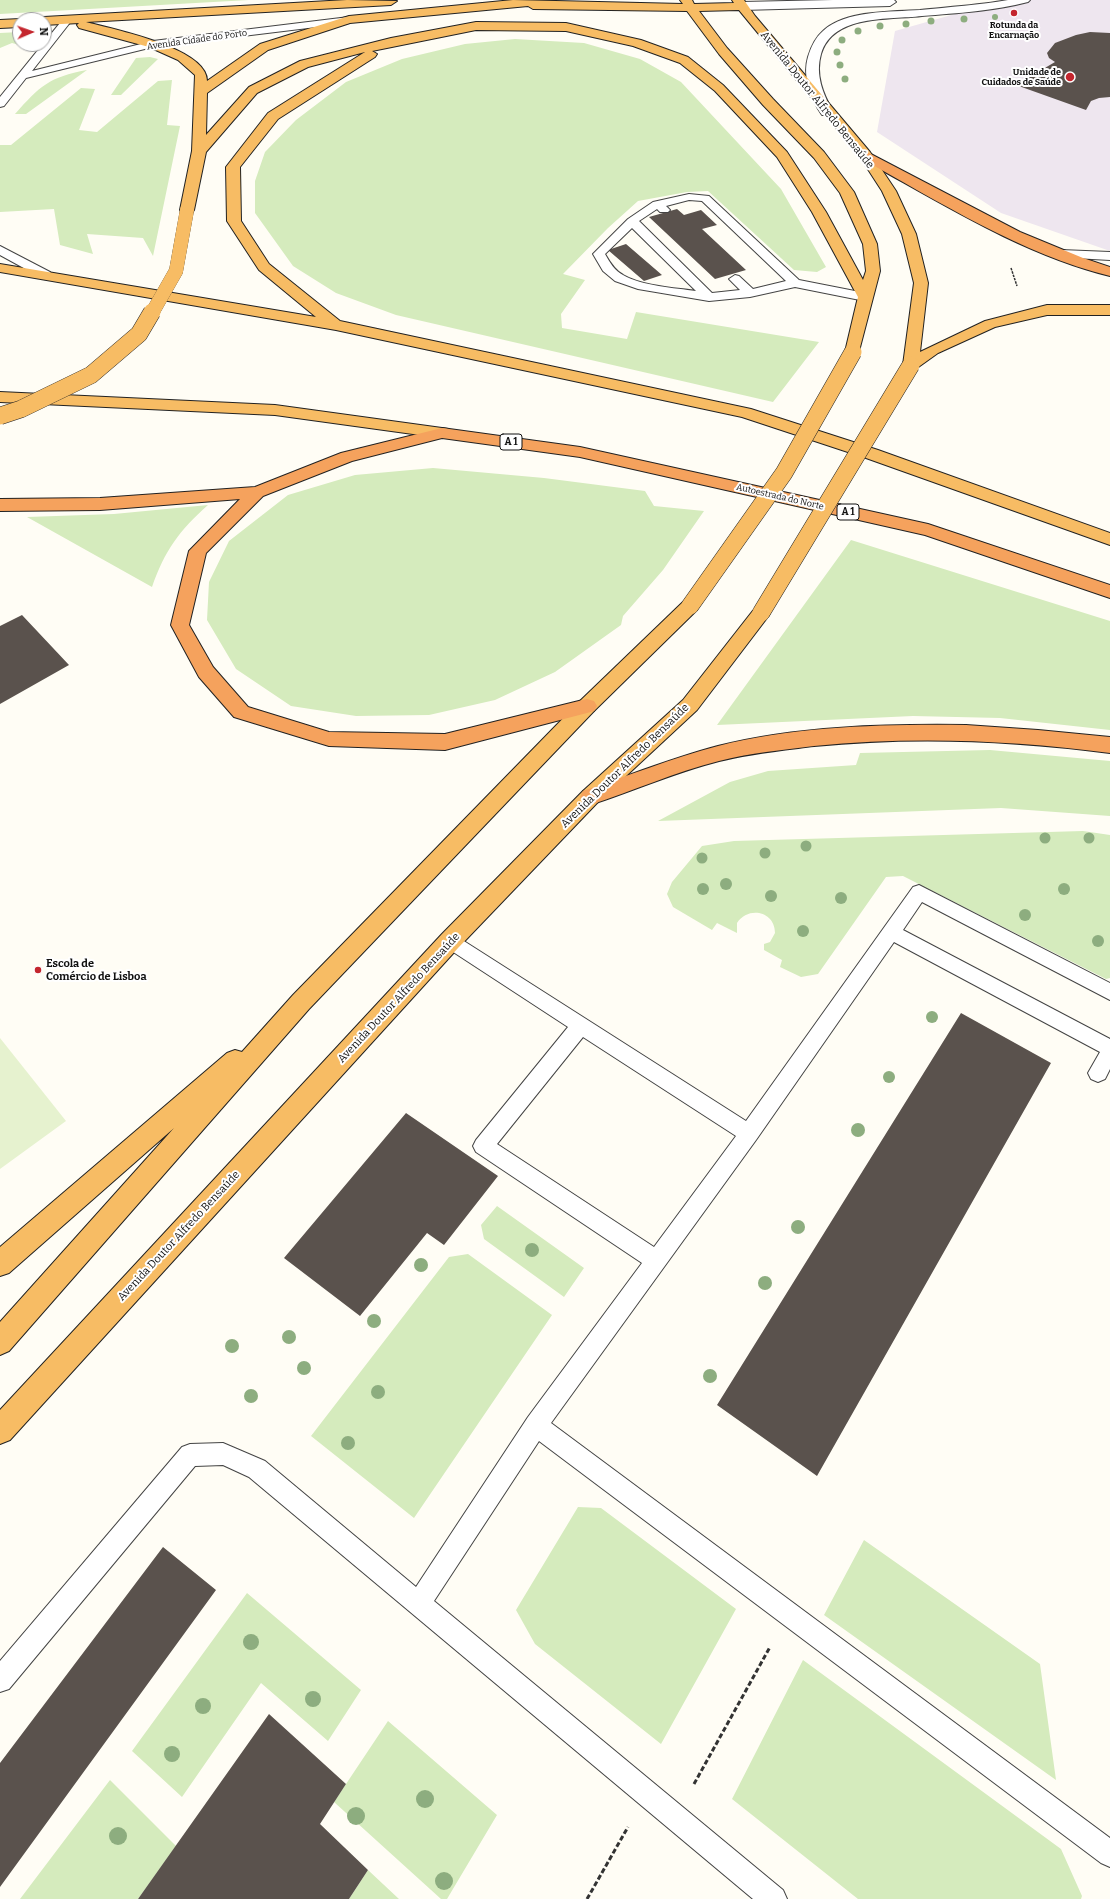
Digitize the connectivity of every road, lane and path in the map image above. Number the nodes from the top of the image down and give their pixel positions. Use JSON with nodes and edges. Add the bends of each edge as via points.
{"nodes":[{"id":1,"x":402,"y":0,"type":"edge"},
{"id":2,"x":548,"y":0,"type":"edge"},
{"id":3,"x":956,"y":0,"type":"edge"},
{"id":4,"x":1024,"y":0,"type":"edge"},
{"id":5,"x":924,"y":1,"type":"dead end"},
{"id":6,"x":900,"y":2,"type":"dead end"},
{"id":7,"x":740,"y":3,"type":"edge"},
{"id":8,"x":509,"y":4,"type":"junction"},
{"id":9,"x":688,"y":4,"type":"edge"},
{"id":10,"x":67,"y":20,"type":"junction"},
{"id":11,"x":349,"y":20,"type":"junction"},
{"id":12,"x":52,"y":21,"type":"edge"},
{"id":13,"x":12,"y":23,"type":"edge"},
{"id":14,"x":0,"y":24,"type":"edge"},
{"id":15,"x":391,"y":42,"type":"junction"},
{"id":16,"x":153,"y":44,"type":"junction"},
{"id":17,"x":23,"y":76,"type":"junction"},
{"id":18,"x":201,"y":92,"type":"junction"},
{"id":19,"x":0,"y":104,"type":"edge"},
{"id":20,"x":828,"y":113,"type":"junction"},
{"id":21,"x":199,"y":151,"type":"junction"},
{"id":22,"x":865,"y":155,"type":"junction"},
{"id":23,"x":632,"y":222,"type":"junction"},
{"id":24,"x":1012,"y":234,"type":"junction"},
{"id":25,"x":0,"y":250,"type":"edge"},
{"id":26,"x":1061,"y":254,"type":"junction"},
{"id":27,"x":1110,"y":256,"type":"edge"},
{"id":28,"x":0,"y":268,"type":"edge"},
{"id":29,"x":1110,"y":272,"type":"edge"},
{"id":30,"x":46,"y":275,"type":"junction"},
{"id":31,"x":735,"y":279,"type":"dead end"},
{"id":32,"x":795,"y":283,"type":"junction"},
{"id":33,"x":750,"y":293,"type":"junction"},
{"id":34,"x":709,"y":297,"type":"junction"},
{"id":35,"x":865,"y":298,"type":"junction"},
{"id":36,"x":1110,"y":310,"type":"edge"},
{"id":37,"x":1034,"y":313,"type":"junction"},
{"id":38,"x":336,"y":325,"type":"junction"},
{"id":39,"x":910,"y":365,"type":"junction"},
{"id":40,"x":0,"y":397,"type":"edge"},
{"id":41,"x":0,"y":416,"type":"edge"},
{"id":42,"x":442,"y":433,"type":"junction"},
{"id":43,"x":258,"y":492,"type":"junction"},
{"id":44,"x":0,"y":505,"type":"edge"},
{"id":45,"x":1110,"y":539,"type":"edge"},
{"id":46,"x":1110,"y":592,"type":"edge"},
{"id":47,"x":587,"y":706,"type":"junction"},
{"id":48,"x":1110,"y":745,"type":"edge"},
{"id":49,"x":590,"y":797,"type":"junction"},
{"id":50,"x":891,"y":932,"type":"junction"},
{"id":51,"x":450,"y":941,"type":"junction"},
{"id":52,"x":1110,"y":992,"type":"edge"},
{"id":53,"x":301,"y":1002,"type":"junction"},
{"id":54,"x":581,"y":1025,"type":"junction"},
{"id":55,"x":1110,"y":1048,"type":"edge"},
{"id":56,"x":1110,"y":1051,"type":"edge"},
{"id":57,"x":1098,"y":1072,"type":"dead end"},
{"id":58,"x":749,"y":1134,"type":"junction"},
{"id":59,"x":657,"y":1261,"type":"junction"},
{"id":60,"x":0,"y":1264,"type":"edge"},
{"id":61,"x":0,"y":1342,"type":"edge"},
{"id":62,"x":536,"y":1425,"type":"junction"},
{"id":63,"x":0,"y":1430,"type":"edge"},
{"id":64,"x":418,"y":1604,"type":"junction"},
{"id":65,"x":764,"y":1656,"type":"dead end"},
{"id":66,"x":0,"y":1680,"type":"edge"},
{"id":67,"x":647,"y":1794,"type":"junction"},
{"id":68,"x":675,"y":1818,"type":"junction"},
{"id":69,"x":1110,"y":1854,"type":"edge"},
{"id":70,"x":587,"y":1899,"type":"edge"},
{"id":71,"x":774,"y":1899,"type":"edge"}],
"edges":[{"from":1,"to":10,"type":"highway"},
{"from":2,"to":8,"type":"highway"},
{"from":3,"to":5,"type":"street"},
{"from":4,"to":20,"type":"street","via":[[864,18],[836,27],[822,37],[817,45],[812,69],[818,97]]},
{"from":6,"to":7,"type":"street"},
{"from":7,"to":9,"type":"highway"},
{"from":7,"to":20,"type":"highway","name":"Avenida Doutor Alfredo Bensaúde"},
{"from":8,"to":9,"type":"highway","via":[[565,8]]},
{"from":8,"to":11,"type":"highway"},
{"from":9,"to":35,"type":"highway","via":[[723,51],[819,155],[847,192],[870,244],[873,271]]},
{"from":10,"to":12,"type":"highway"},
{"from":10,"to":16,"type":"highway"},
{"from":10,"to":17,"type":"lane"},
{"from":11,"to":16,"type":"lane","name":"Avenida Cidade do Porto"},
{"from":11,"to":18,"type":"highway","via":[[264,48]]},
{"from":13,"to":14,"type":"highway"},
{"from":15,"to":21,"type":"highway","via":[[304,64],[253,90]]},
{"from":15,"to":35,"type":"highway","via":[[476,26],[566,27],[637,43],[684,60],[719,88],[782,155],[819,212]]},
{"from":15,"to":38,"type":"highway","via":[[273,116],[233,167],[234,221],[264,267]]},
{"from":16,"to":17,"type":"lane","name":"Avenida Cidade do Porto"},
{"from":16,"to":18,"type":"highway","via":[[182,57],[201,74]]},
{"from":17,"to":19,"type":"lane"},
{"from":18,"to":21,"type":"highway"},
{"from":20,"to":22,"type":"highway","name":"Avenida Doutor Alfredo Bensaúde"},
{"from":21,"to":41,"type":"highway","bridge":true,"via":[[176,271],[139,334],[91,375],[21,410]]},
{"from":22,"to":24,"type":"highway"},
{"from":22,"to":39,"type":"highway","name":"Avenida Doutor Alfredo Bensaúde","via":[[889,191],[909,234],[921,283]]},
{"from":23,"to":32,"type":"lane","via":[[661,207],[689,197],[705,198]]},
{"from":23,"to":34,"type":"lane"},
{"from":23,"to":34,"type":"lane","via":[[599,254],[606,268],[619,278],[638,284]]},
{"from":24,"to":26,"type":"highway"},
{"from":24,"to":37,"type":"path","via":[[1007,252],[1017,288]]},
{"from":25,"to":30,"type":"lane"},
{"from":26,"to":27,"type":"street"},
{"from":26,"to":29,"type":"highway"},
{"from":28,"to":30,"type":"highway"},
{"from":30,"to":38,"type":"highway"},
{"from":31,"to":33,"type":"lane"},
{"from":32,"to":33,"type":"lane"},
{"from":32,"to":35,"type":"lane"},
{"from":33,"to":34,"type":"lane"},
{"from":35,"to":47,"type":"highway","bridge":true,"via":[[853,352],[784,473],[690,606]]},
{"from":36,"to":37,"type":"highway","via":[[1047,310]]},
{"from":37,"to":39,"type":"highway","via":[[990,324],[933,350]]},
{"from":38,"to":45,"type":"highway","via":[[745,413],[872,454]]},
{"from":39,"to":49,"type":"highway","name":"Avenida Doutor Alfredo Bensaúde","bridge":true,"via":[[761,613],[690,705]]},
{"from":40,"to":42,"type":"highway","via":[[275,410]]},
{"from":42,"to":43,"type":"highway","via":[[347,456]]},
{"from":42,"to":46,"type":"highway","name":"Autoestrada do Norte","number":"A 1","via":[[580,452],[928,530]]},
{"from":43,"to":44,"type":"highway","via":[[100,504]]},
{"from":43,"to":47,"type":"highway","via":[[198,551],[180,625],[206,672],[241,712],[330,739],[445,742]]},
{"from":47,"to":53,"type":"highway"},
{"from":48,"to":49,"type":"highway","via":[[966,732],[866,734],[772,742],[705,757]]},
{"from":49,"to":51,"type":"highway","name":"Avenida Doutor Alfredo Bensaúde"},
{"from":50,"to":52,"type":"lane","via":[[919,892]]},
{"from":50,"to":55,"type":"lane"},
{"from":50,"to":58,"type":"lane"},
{"from":51,"to":54,"type":"lane"},
{"from":51,"to":63,"type":"highway","name":"Avenida Doutor Alfredo Bensaúde"},
{"from":53,"to":60,"type":"highway"},
{"from":53,"to":61,"type":"highway"},
{"from":54,"to":58,"type":"lane"},
{"from":54,"to":59,"type":"lane","via":[[483,1146]]},
{"from":56,"to":57,"type":"lane"},
{"from":58,"to":59,"type":"lane"},
{"from":59,"to":62,"type":"lane"},
{"from":62,"to":64,"type":"lane"},
{"from":62,"to":69,"type":"lane"},
{"from":64,"to":66,"type":"lane","via":[[257,1469],[223,1454],[190,1455]]},
{"from":64,"to":67,"type":"lane"},
{"from":65,"to":68,"type":"path"},
{"from":67,"to":68,"type":"lane"},
{"from":67,"to":70,"type":"path"},
{"from":68,"to":71,"type":"lane"}]}
